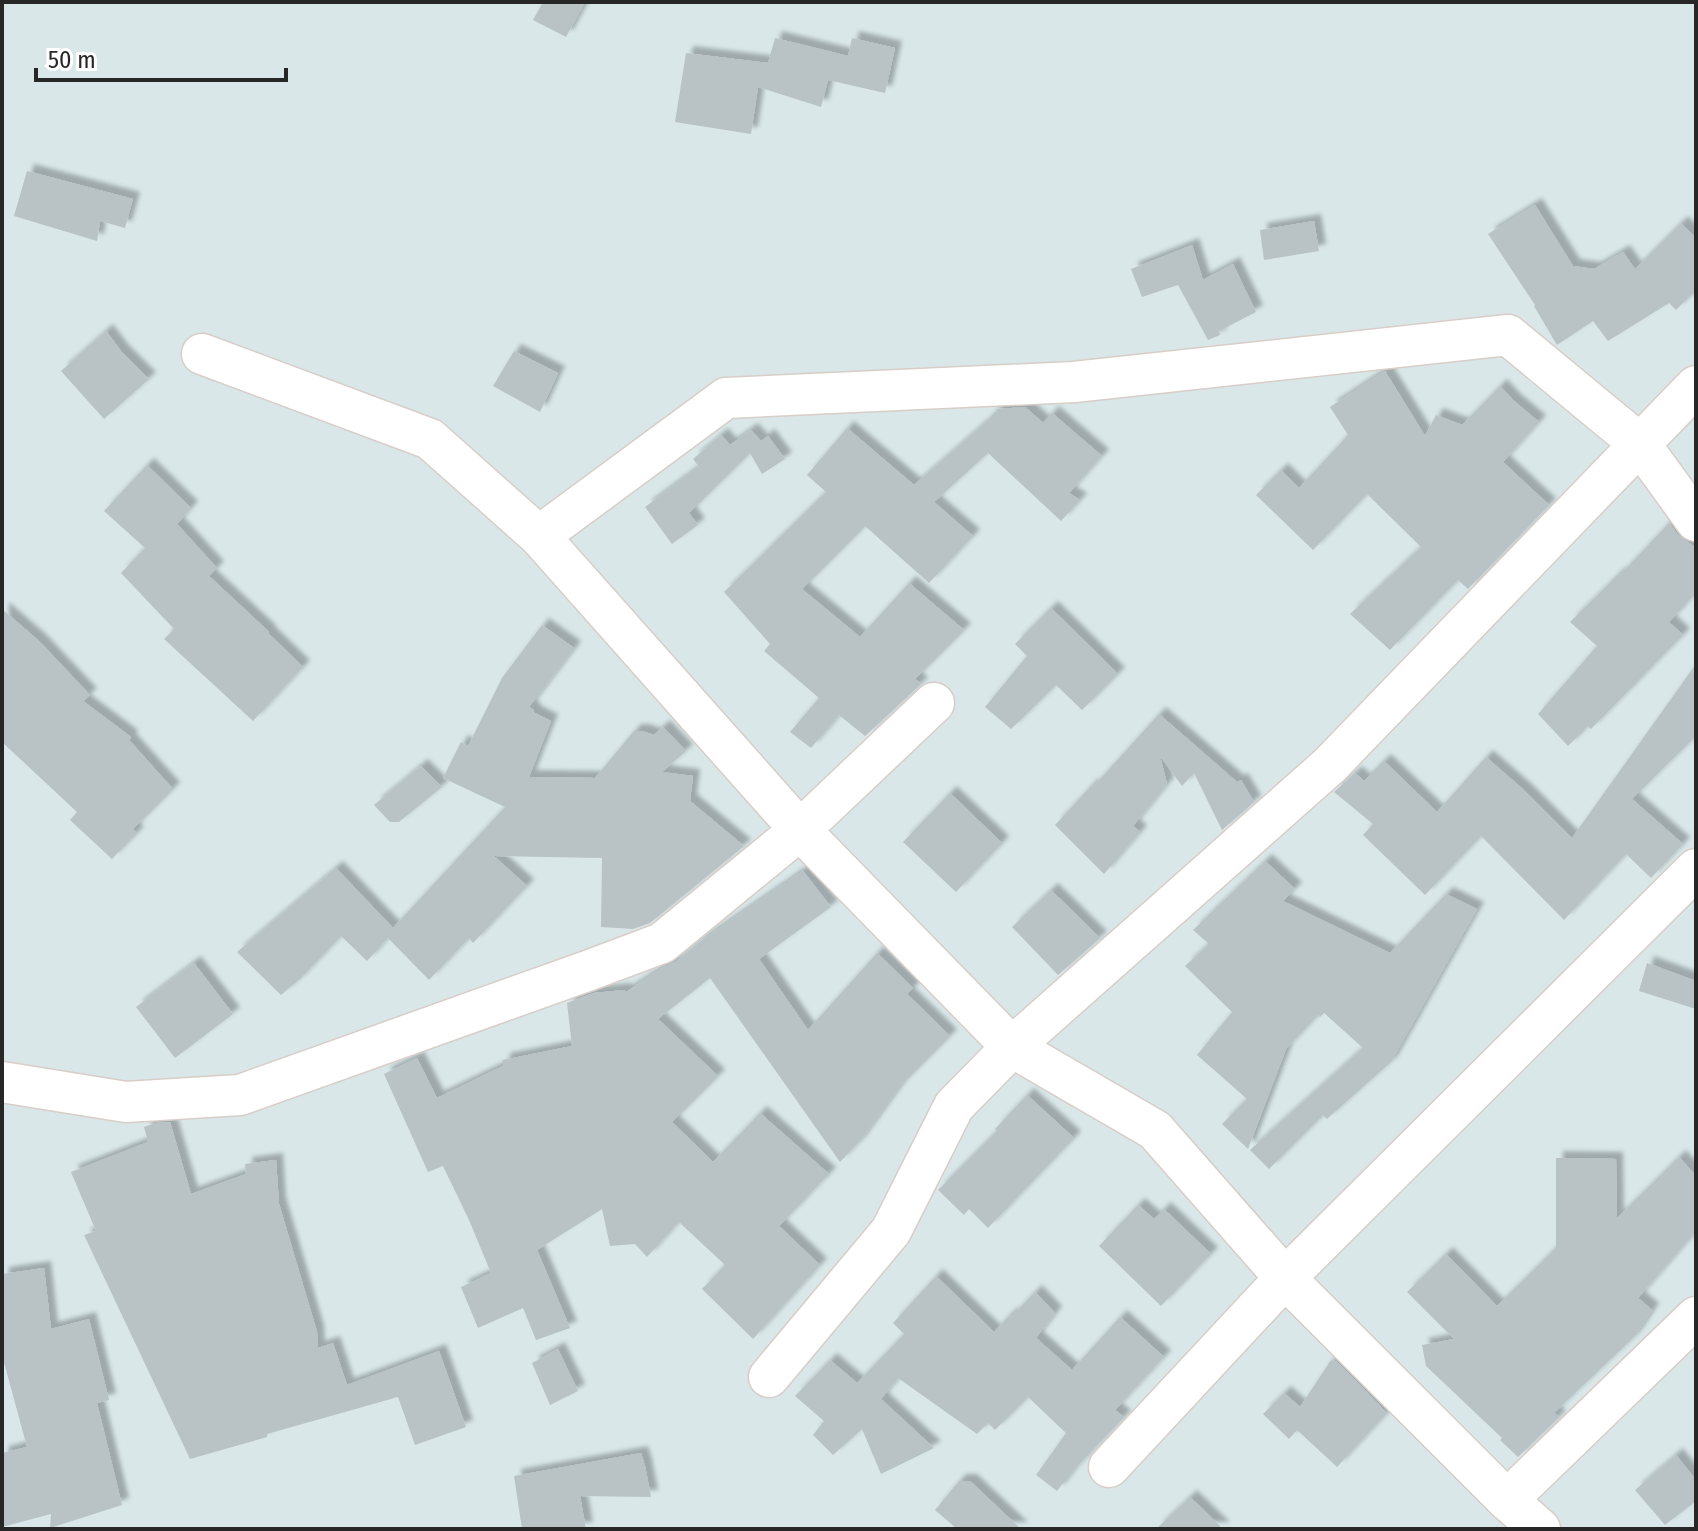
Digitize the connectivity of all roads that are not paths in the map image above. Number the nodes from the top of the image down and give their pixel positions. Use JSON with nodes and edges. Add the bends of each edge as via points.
{"nodes":[{"id":1,"x":202,"y":354,"type":"dead end"},
{"id":2,"x":1696,"y":386,"type":"edge"},
{"id":3,"x":1640,"y":444,"type":"junction"},
{"id":4,"x":1696,"y":521,"type":"edge"},
{"id":5,"x":539,"y":536,"type":"junction"},
{"id":6,"x":934,"y":703,"type":"dead end"},
{"id":7,"x":800,"y":830,"type":"junction"},
{"id":8,"x":1696,"y":869,"type":"edge"},
{"id":9,"x":1012,"y":1047,"type":"junction"},
{"id":10,"x":2,"y":1082,"type":"edge"},
{"id":11,"x":1285,"y":1278,"type":"junction"},
{"id":12,"x":1696,"y":1317,"type":"edge"},
{"id":13,"x":769,"y":1377,"type":"dead end"},
{"id":14,"x":1109,"y":1467,"type":"dead end"},
{"id":15,"x":1507,"y":1500,"type":"junction"},
{"id":16,"x":1540,"y":1529,"type":"edge"}],
"edges":[{"from":1,"to":5,"type":"street","via":[[430,439]]},
{"from":2,"to":3,"type":"street"},
{"from":3,"to":4,"type":"street"},
{"from":3,"to":5,"type":"street","via":[[1508,335],[1074,382],[726,398]]},
{"from":3,"to":9,"type":"street","via":[[1330,765]]},
{"from":5,"to":7,"type":"street"},
{"from":6,"to":7,"type":"street"},
{"from":7,"to":9,"type":"street"},
{"from":7,"to":10,"type":"street","via":[[662,943],[240,1095],[126,1102]]},
{"from":8,"to":11,"type":"street"},
{"from":9,"to":11,"type":"street","via":[[1155,1130]]},
{"from":9,"to":13,"type":"street","via":[[954,1106],[891,1231]]},
{"from":11,"to":14,"type":"street"},
{"from":11,"to":15,"type":"street"},
{"from":12,"to":15,"type":"street"},
{"from":15,"to":16,"type":"street"}]}
